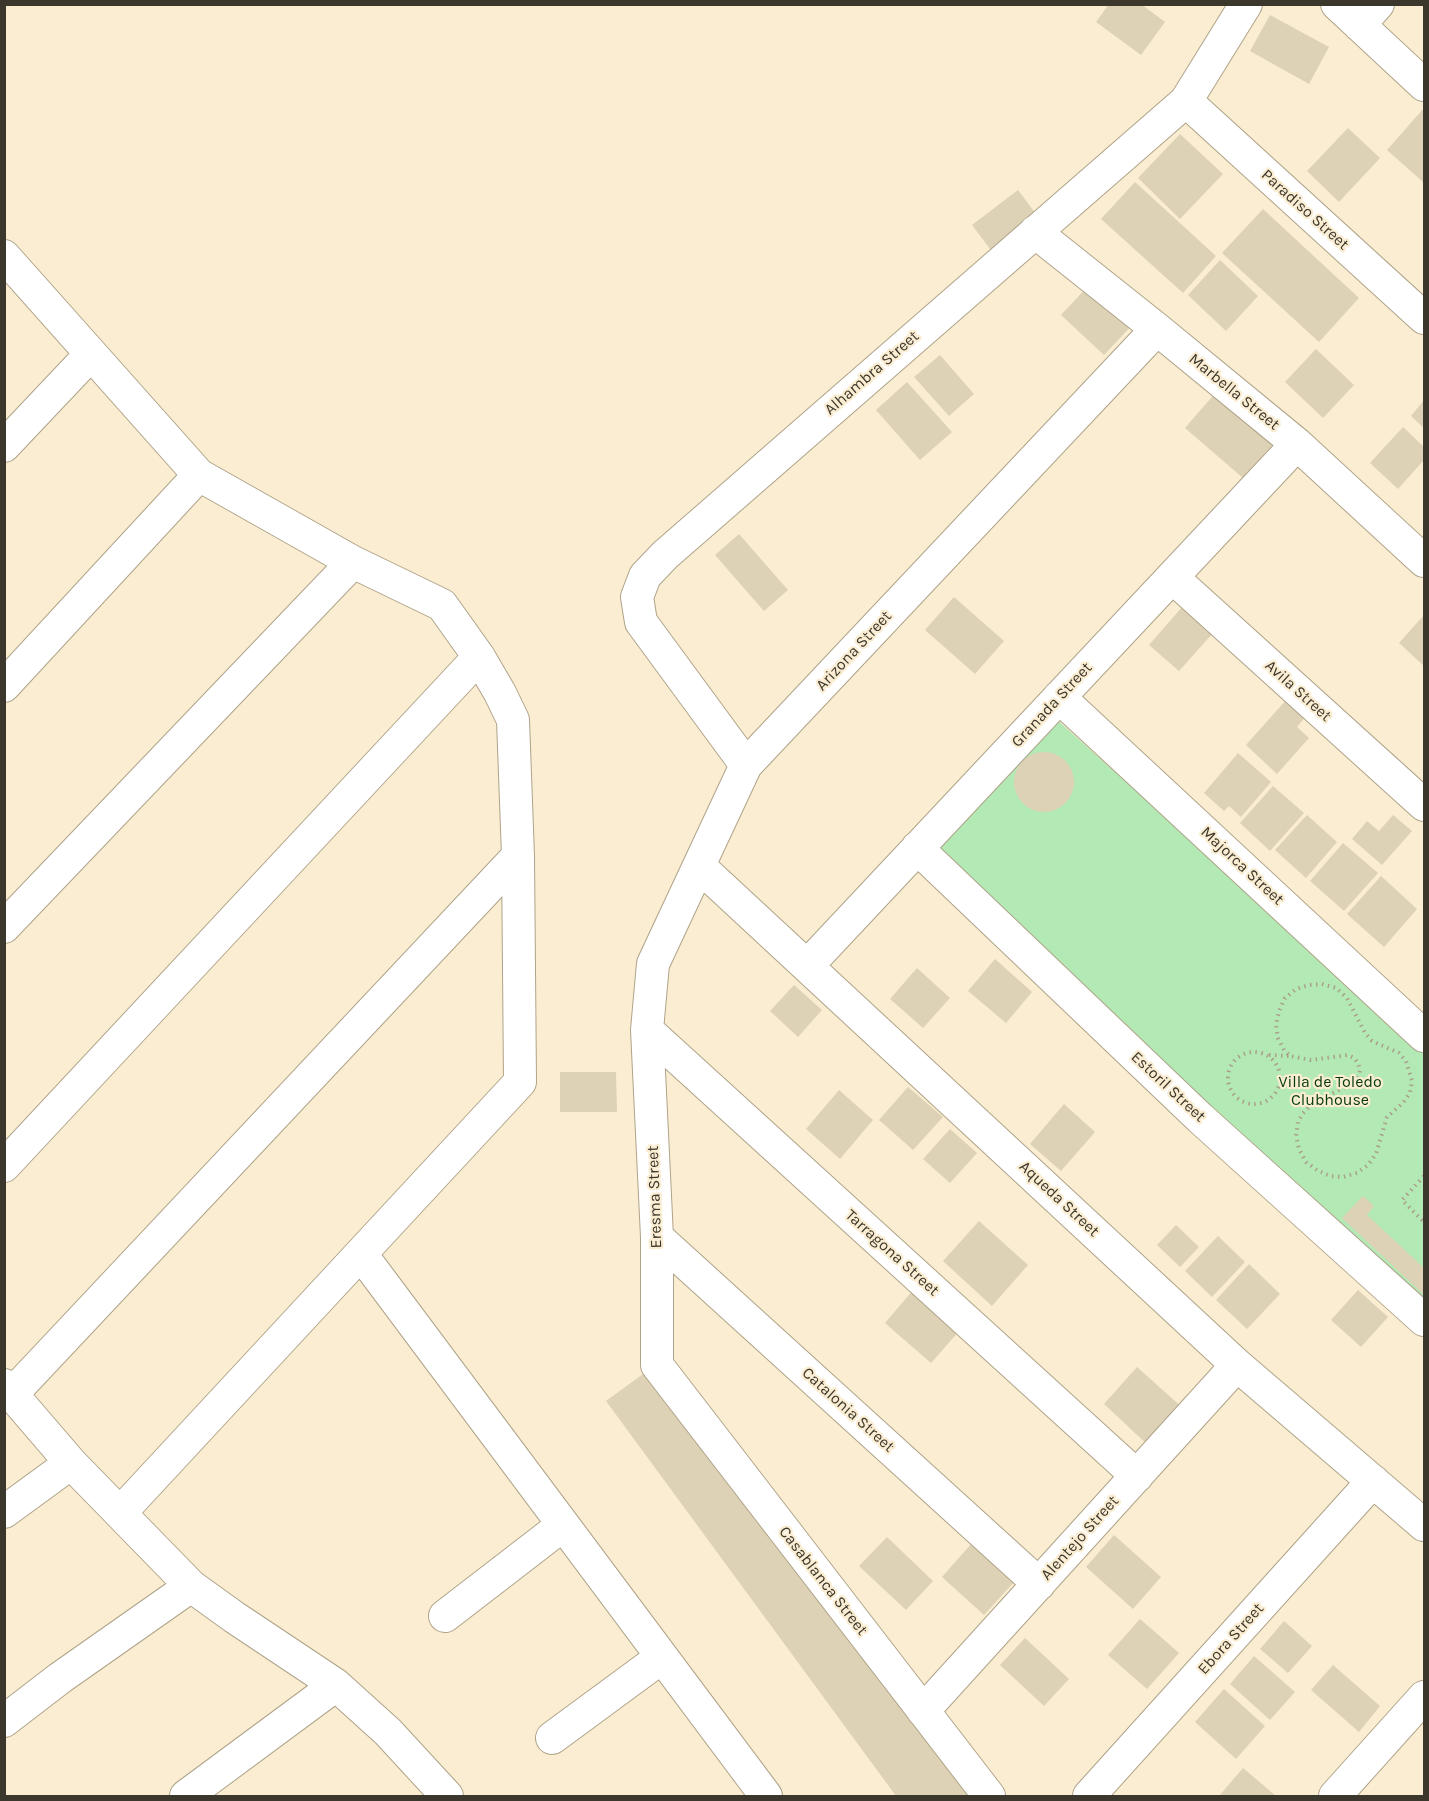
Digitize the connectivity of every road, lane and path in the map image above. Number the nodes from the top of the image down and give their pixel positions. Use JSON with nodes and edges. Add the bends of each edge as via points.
{"nodes":[{"id":1,"x":1246,"y":4,"type":"edge"},
{"id":2,"x":1358,"y":11,"type":"edge"},
{"id":3,"x":1425,"y":85,"type":"edge"},
{"id":4,"x":1186,"y":101,"type":"junction"},
{"id":5,"x":1035,"y":232,"type":"junction"},
{"id":6,"x":4,"y":256,"type":"edge"},
{"id":7,"x":1425,"y":318,"type":"edge"},
{"id":8,"x":1157,"y":329,"type":"junction"},
{"id":9,"x":90,"y":354,"type":"junction"},
{"id":10,"x":1297,"y":444,"type":"junction"},
{"id":11,"x":4,"y":446,"type":"edge"},
{"id":12,"x":199,"y":475,"type":"junction"},
{"id":13,"x":1425,"y":561,"type":"edge"},
{"id":14,"x":353,"y":562,"type":"junction"},
{"id":15,"x":1172,"y":577,"type":"junction"},
{"id":16,"x":479,"y":657,"type":"junction"},
{"id":17,"x":4,"y":686,"type":"edge"},
{"id":18,"x":1059,"y":696,"type":"junction"},
{"id":19,"x":746,"y":765,"type":"junction"},
{"id":20,"x":1425,"y":805,"type":"edge"},
{"id":21,"x":917,"y":848,"type":"junction"},
{"id":22,"x":518,"y":856,"type":"junction"},
{"id":23,"x":699,"y":866,"type":"junction"},
{"id":24,"x":4,"y":927,"type":"edge"},
{"id":25,"x":807,"y":966,"type":"junction"},
{"id":26,"x":647,"y":1030,"type":"junction"},
{"id":27,"x":1425,"y":1036,"type":"edge"},
{"id":28,"x":1269,"y":1055,"type":"junction"},
{"id":29,"x":1290,"y":1056,"type":"junction"},
{"id":30,"x":4,"y":1166,"type":"edge"},
{"id":31,"x":1425,"y":1176,"type":"edge"},
{"id":32,"x":1425,"y":1222,"type":"edge"},
{"id":33,"x":657,"y":1237,"type":"junction"},
{"id":34,"x":361,"y":1254,"type":"junction"},
{"id":35,"x":1425,"y":1320,"type":"edge"},
{"id":36,"x":657,"y":1365,"type":"joint"},
{"id":37,"x":1237,"y":1365,"type":"junction"},
{"id":38,"x":8,"y":1389,"type":"edge"},
{"id":39,"x":71,"y":1462,"type":"junction"},
{"id":40,"x":1137,"y":1476,"type":"junction"},
{"id":41,"x":1373,"y":1481,"type":"junction"},
{"id":42,"x":4,"y":1512,"type":"edge"},
{"id":43,"x":120,"y":1512,"type":"junction"},
{"id":44,"x":563,"y":1525,"type":"junction"},
{"id":45,"x":1425,"y":1525,"type":"edge"},
{"id":46,"x":1039,"y":1584,"type":"junction"},
{"id":47,"x":191,"y":1586,"type":"junction"},
{"id":48,"x":445,"y":1616,"type":"dead end"},
{"id":49,"x":662,"y":1658,"type":"junction"},
{"id":50,"x":336,"y":1685,"type":"junction"},
{"id":51,"x":1425,"y":1697,"type":"edge"},
{"id":52,"x":923,"y":1711,"type":"junction"},
{"id":53,"x":4,"y":1721,"type":"edge"},
{"id":54,"x":552,"y":1738,"type":"dead end"},
{"id":55,"x":193,"y":1795,"type":"edge"},
{"id":56,"x":762,"y":1795,"type":"edge"},
{"id":57,"x":447,"y":1797,"type":"edge"},
{"id":58,"x":988,"y":1797,"type":"edge"},
{"id":59,"x":1089,"y":1797,"type":"edge"},
{"id":60,"x":1335,"y":1797,"type":"edge"}],
"edges":[{"from":1,"to":4,"type":"street","name":"Alhambra Street"},
{"from":2,"to":3,"type":"street"},
{"from":4,"to":5,"type":"street","name":"Alhambra Street"},
{"from":4,"to":7,"type":"street","name":"Paradiso Street"},
{"from":5,"to":8,"type":"street","name":"Marbella Street"},
{"from":5,"to":19,"type":"street","name":"Alhambra Street","via":[[645,576],[638,597],[641,622]]},
{"from":6,"to":9,"type":"street"},
{"from":8,"to":10,"type":"street","name":"Marbella Street"},
{"from":8,"to":19,"type":"street","name":"Arizona Street"},
{"from":9,"to":11,"type":"street"},
{"from":9,"to":12,"type":"street"},
{"from":10,"to":13,"type":"street","name":"Marbella Street"},
{"from":10,"to":15,"type":"street","name":"Granada Street"},
{"from":12,"to":14,"type":"street"},
{"from":12,"to":17,"type":"street"},
{"from":14,"to":16,"type":"street","via":[[442,605]]},
{"from":14,"to":24,"type":"street"},
{"from":15,"to":18,"type":"street","name":"Granada Street"},
{"from":15,"to":20,"type":"street","name":"Avila Street"},
{"from":16,"to":22,"type":"street","via":[[513,720]]},
{"from":16,"to":30,"type":"street"},
{"from":18,"to":21,"type":"street","name":"Granada Street"},
{"from":18,"to":27,"type":"street","name":"Majorca Street"},
{"from":19,"to":23,"type":"street","name":"Arizona Street"},
{"from":21,"to":25,"type":"street","name":"Granada Street"},
{"from":21,"to":35,"type":"street","name":"Estoril Street","via":[[1200,1118]]},
{"from":22,"to":34,"type":"street","via":[[520,1082]]},
{"from":22,"to":38,"type":"street"},
{"from":23,"to":25,"type":"street","name":"Aqueda Street"},
{"from":23,"to":26,"type":"street","name":"Arizona Street","via":[[653,964]]},
{"from":25,"to":37,"type":"street","name":"Aqueda Street"},
{"from":26,"to":33,"type":"street","name":"Eresma Street"},
{"from":26,"to":40,"type":"street","name":"Tarragona Street"},
{"from":28,"to":28,"type":"path","via":[[1252,1051],[1231,1064],[1230,1090],[1243,1102],[1261,1104],[1276,1094],[1281,1078]]},
{"from":28,"to":29,"type":"path"},
{"from":29,"to":29,"type":"path","via":[[1278,1038],[1279,1011],[1296,990],[1322,984],[1336,988],[1347,998],[1372,1041],[1399,1053],[1406,1061],[1411,1070],[1410,1093],[1387,1117],[1376,1154],[1357,1173],[1343,1177],[1317,1170],[1306,1162],[1296,1136],[1298,1122],[1313,1103],[1359,1077],[1358,1063],[1348,1055],[1311,1060]]},
{"from":31,"to":32,"type":"path","via":[[1402,1200]]},
{"from":33,"to":36,"type":"street","name":"Eresma Street"},
{"from":33,"to":46,"type":"street","name":"Catalonia Street"},
{"from":34,"to":43,"type":"street"},
{"from":34,"to":44,"type":"street"},
{"from":36,"to":52,"type":"street","name":"Casablanca Street"},
{"from":37,"to":40,"type":"street","name":"Alentejo Street"},
{"from":37,"to":41,"type":"street","name":"Aqueda Street"},
{"from":38,"to":39,"type":"street"},
{"from":39,"to":42,"type":"street"},
{"from":39,"to":43,"type":"street"},
{"from":40,"to":46,"type":"street","name":"Alentejo Street"},
{"from":41,"to":45,"type":"street","name":"Aqueda Street"},
{"from":41,"to":59,"type":"street","name":"Ebora Street"},
{"from":43,"to":47,"type":"street"},
{"from":44,"to":48,"type":"street"},
{"from":44,"to":49,"type":"street"},
{"from":46,"to":52,"type":"street","name":"Alentejo Street"},
{"from":47,"to":50,"type":"street"},
{"from":47,"to":53,"type":"street"},
{"from":49,"to":54,"type":"street"},
{"from":49,"to":56,"type":"street"},
{"from":50,"to":55,"type":"street"},
{"from":50,"to":57,"type":"street","via":[[388,1732]]},
{"from":51,"to":60,"type":"street"},
{"from":52,"to":58,"type":"street","name":"Casablanca Street"}]}
